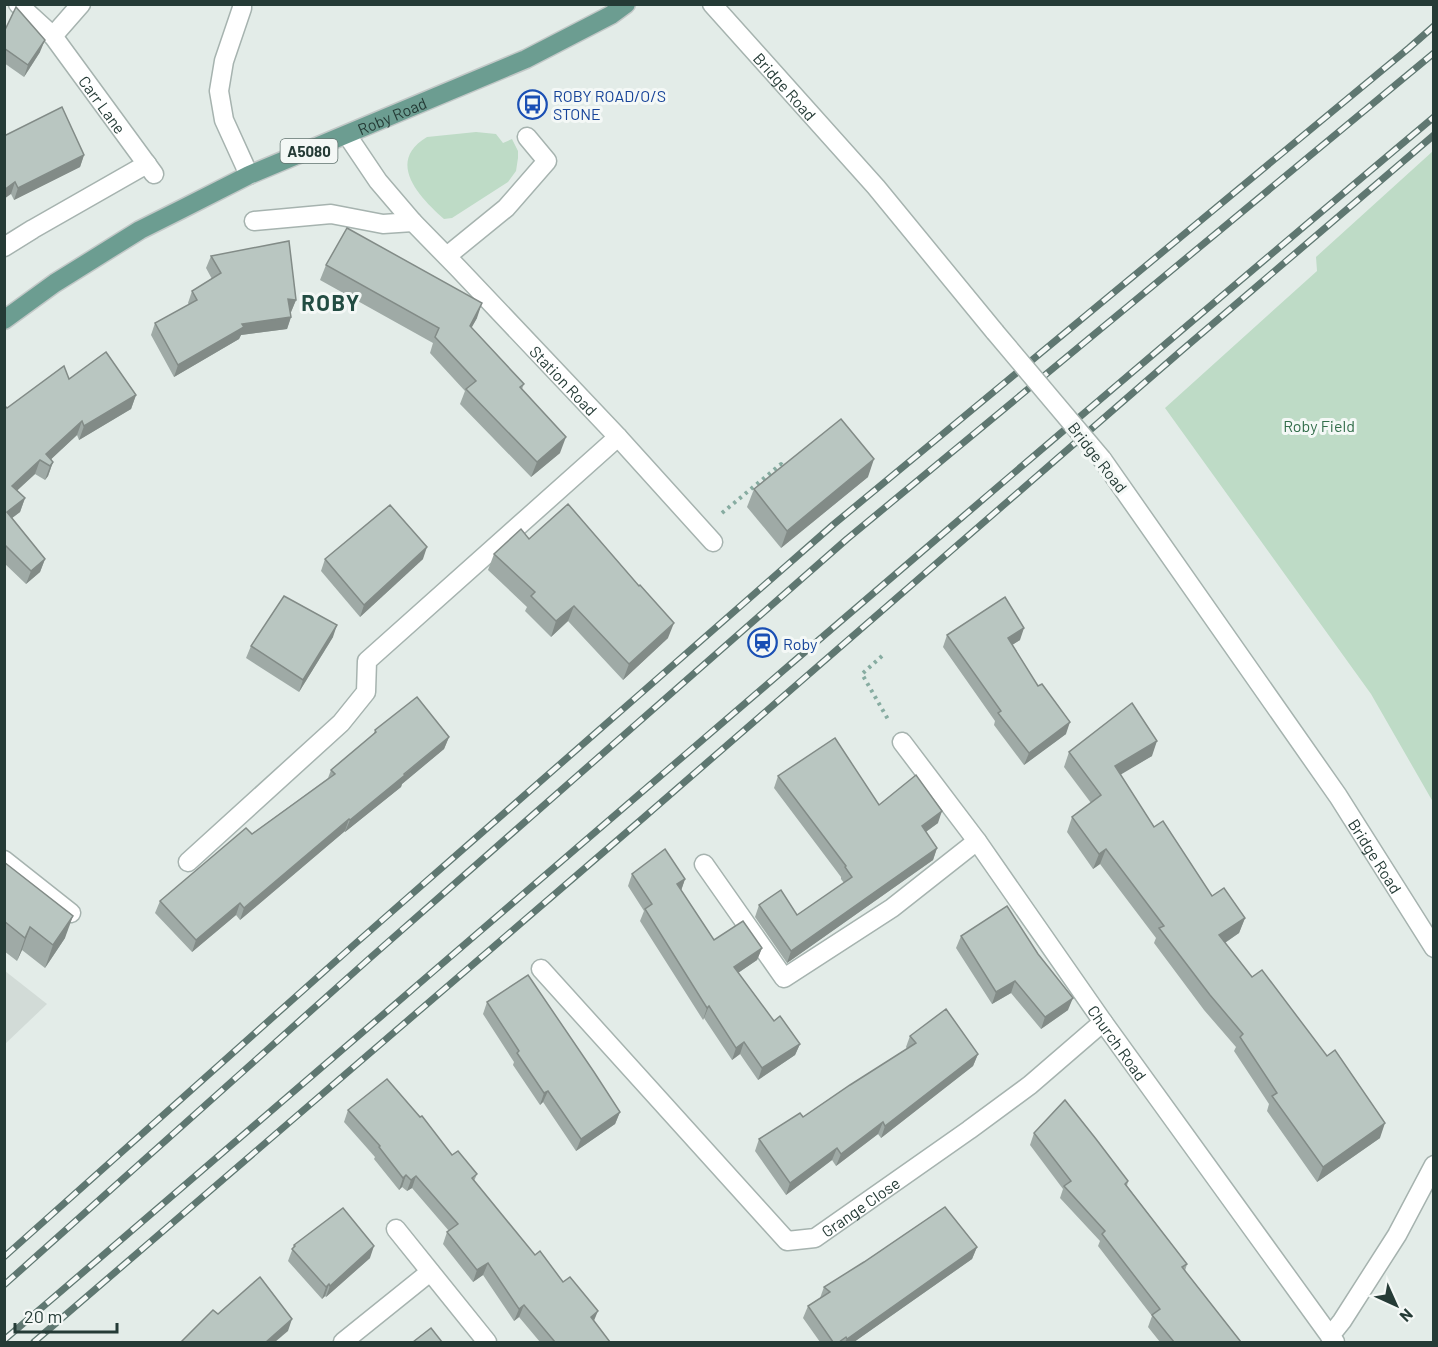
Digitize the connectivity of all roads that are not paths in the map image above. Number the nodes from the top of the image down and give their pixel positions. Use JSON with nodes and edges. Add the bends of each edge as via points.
{"nodes":[{"id":1,"x":18,"y":4,"type":"edge"},
{"id":2,"x":81,"y":4,"type":"edge"},
{"id":3,"x":242,"y":4,"type":"edge"},
{"id":4,"x":626,"y":4,"type":"edge"},
{"id":5,"x":712,"y":4,"type":"edge"},
{"id":6,"x":53,"y":36,"type":"junction"},
{"id":7,"x":346,"y":135,"type":"junction"},
{"id":8,"x":527,"y":137,"type":"dead end"},
{"id":9,"x":249,"y":175,"type":"junction"},
{"id":10,"x":254,"y":221,"type":"dead end"},
{"id":11,"x":413,"y":222,"type":"junction"},
{"id":12,"x":4,"y":247,"type":"edge"},
{"id":13,"x":447,"y":256,"type":"junction"},
{"id":14,"x":4,"y":320,"type":"edge"},
{"id":15,"x":618,"y":436,"type":"junction"},
{"id":16,"x":707,"y":536,"type":"road end"},
{"id":17,"x":902,"y":742,"type":"road end"},
{"id":18,"x":977,"y":841,"type":"junction"},
{"id":19,"x":4,"y":860,"type":"edge"},
{"id":20,"x":188,"y":862,"type":"dead end"},
{"id":21,"x":704,"y":864,"type":"dead end"},
{"id":22,"x":70,"y":914,"type":"edge"},
{"id":23,"x":1434,"y":948,"type":"edge"},
{"id":24,"x":541,"y":969,"type":"dead end"},
{"id":25,"x":1103,"y":1022,"type":"junction"},
{"id":26,"x":1434,"y":1165,"type":"edge"},
{"id":27,"x":396,"y":1229,"type":"dead end"},
{"id":28,"x":429,"y":1272,"type":"junction"},
{"id":29,"x":1332,"y":1339,"type":"edge"},
{"id":30,"x":343,"y":1342,"type":"edge"},
{"id":31,"x":487,"y":1342,"type":"edge"}],
"edges":[{"from":1,"to":6,"type":"street","name":"Carr Lane"},
{"from":2,"to":6,"type":"street"},
{"from":3,"to":9,"type":"street","via":[[219,91],[224,120]]},
{"from":4,"to":7,"type":"main road","name":"Roby Road","number":"A5080","via":[[526,59]]},
{"from":5,"to":23,"type":"street","name":"Bridge Road","bridge":true,"via":[[876,187],[1102,459],[1338,796]]},
{"from":6,"to":12,"type":"street","name":"Carr Lane","via":[[151,169]]},
{"from":7,"to":9,"type":"main road","name":"Roby Road","number":"A5080"},
{"from":7,"to":11,"type":"street","name":"Station Road"},
{"from":8,"to":13,"type":"street","via":[[547,161],[506,208]]},
{"from":9,"to":14,"type":"main road","name":"Roby Road","number":"A5080","via":[[140,230]]},
{"from":10,"to":11,"type":"street","via":[[331,214],[383,224]]},
{"from":11,"to":13,"type":"street","name":"Station Road"},
{"from":13,"to":15,"type":"street","name":"Station Road"},
{"from":15,"to":16,"type":"street","name":"Station Road"},
{"from":15,"to":20,"type":"street","via":[[367,661],[366,692],[341,723]]},
{"from":17,"to":18,"type":"street","name":"Church Road"},
{"from":18,"to":21,"type":"street","via":[[892,908],[784,978]]},
{"from":18,"to":25,"type":"street","name":"Church Road"},
{"from":19,"to":22,"type":"street"},
{"from":24,"to":25,"type":"street","name":"Grange Close","via":[[787,1241],[815,1238],[969,1131]]},
{"from":25,"to":29,"type":"street","name":"Church Road"},
{"from":26,"to":29,"type":"street","via":[[1397,1235]]},
{"from":27,"to":28,"type":"street"},
{"from":28,"to":30,"type":"street"},
{"from":28,"to":31,"type":"street"}]}
